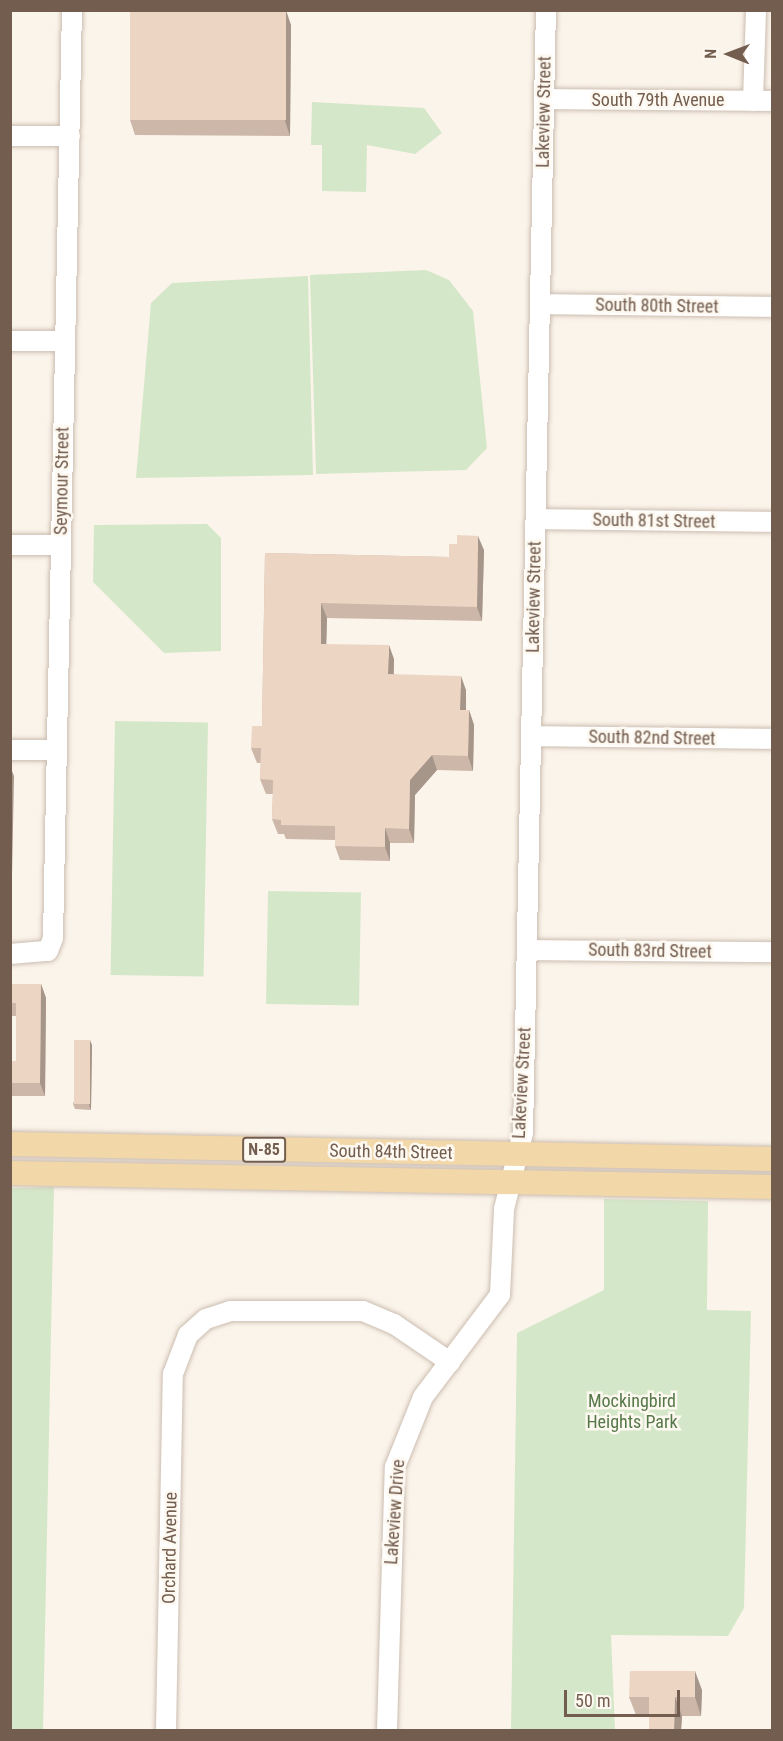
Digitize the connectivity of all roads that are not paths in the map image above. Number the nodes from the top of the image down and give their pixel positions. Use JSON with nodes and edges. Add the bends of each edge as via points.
{"nodes":[{"id":1,"x":72,"y":10,"type":"edge"},
{"id":2,"x":546,"y":10,"type":"edge"},
{"id":3,"x":756,"y":10,"type":"edge"},
{"id":4,"x":544,"y":99,"type":"junction"},
{"id":5,"x":763,"y":101,"type":"edge"},
{"id":6,"x":10,"y":136,"type":"edge"},
{"id":7,"x":70,"y":136,"type":"junction"},
{"id":8,"x":541,"y":304,"type":"junction"},
{"id":9,"x":772,"y":307,"type":"edge"},
{"id":10,"x":10,"y":341,"type":"edge"},
{"id":11,"x":65,"y":341,"type":"junction"},
{"id":12,"x":536,"y":519,"type":"junction"},
{"id":13,"x":772,"y":522,"type":"edge"},
{"id":14,"x":10,"y":545,"type":"edge"},
{"id":15,"x":61,"y":545,"type":"junction"},
{"id":16,"x":531,"y":736,"type":"junction"},
{"id":17,"x":772,"y":739,"type":"edge"},
{"id":18,"x":10,"y":750,"type":"edge"},
{"id":19,"x":57,"y":750,"type":"junction"},
{"id":20,"x":527,"y":950,"type":"junction"},
{"id":21,"x":772,"y":952,"type":"edge"},
{"id":22,"x":10,"y":954,"type":"edge"},
{"id":23,"x":10,"y":1144,"type":"edge"},
{"id":24,"x":517,"y":1155,"type":"junction"},
{"id":25,"x":772,"y":1159,"type":"edge"},
{"id":26,"x":10,"y":1173,"type":"edge"},
{"id":27,"x":510,"y":1183,"type":"junction"},
{"id":28,"x":772,"y":1187,"type":"edge"},
{"id":29,"x":450,"y":1362,"type":"junction"},
{"id":30,"x":166,"y":1731,"type":"edge"},
{"id":31,"x":387,"y":1731,"type":"edge"}],
"edges":[{"from":1,"to":7,"type":"street","name":"Seymour Street"},
{"from":2,"to":4,"type":"street","name":"Lakeview Street"},
{"from":3,"to":5,"type":"street"},
{"from":4,"to":5,"type":"street","name":"South 79th Avenue"},
{"from":4,"to":8,"type":"street","name":"Lakeview Street"},
{"from":6,"to":7,"type":"street"},
{"from":7,"to":11,"type":"street","name":"Seymour Street"},
{"from":8,"to":9,"type":"street","name":"South 80th Street"},
{"from":8,"to":12,"type":"street","name":"Lakeview Street"},
{"from":10,"to":11,"type":"street"},
{"from":11,"to":15,"type":"street","name":"Seymour Street"},
{"from":12,"to":13,"type":"street","name":"South 81st Street"},
{"from":12,"to":16,"type":"street","name":"Lakeview Street"},
{"from":14,"to":15,"type":"street"},
{"from":15,"to":19,"type":"street","name":"Seymour Street"},
{"from":16,"to":17,"type":"street","name":"South 82nd Street"},
{"from":16,"to":20,"type":"street","name":"Lakeview Street"},
{"from":18,"to":19,"type":"street"},
{"from":19,"to":22,"type":"street","name":"Seymour Street","via":[[53,938],[48,951]]},
{"from":20,"to":21,"type":"street","name":"South 83rd Street"},
{"from":20,"to":24,"type":"street","name":"Lakeview Street","via":[[524,1133]]},
{"from":23,"to":24,"type":"main road","name":"South 84th Street","number":"N-85"},
{"from":24,"to":25,"type":"main road","name":"South 84th Street","number":"N-85"},
{"from":24,"to":27,"type":"street","name":"Lakeview Street"},
{"from":26,"to":27,"type":"main road","name":"South 84th Street","number":"N-85"},
{"from":27,"to":28,"type":"main road","name":"South 84th Street","number":"N-85"},
{"from":27,"to":29,"type":"street","name":"Lakeview Drive","via":[[500,1295]]},
{"from":29,"to":30,"type":"street","name":"Orchard Avenue","via":[[394,1324],[363,1311],[230,1311],[194,1327],[174,1366]]},
{"from":29,"to":31,"type":"street","name":"Lakeview Drive","via":[[412,1414],[395,1467]]}]}
